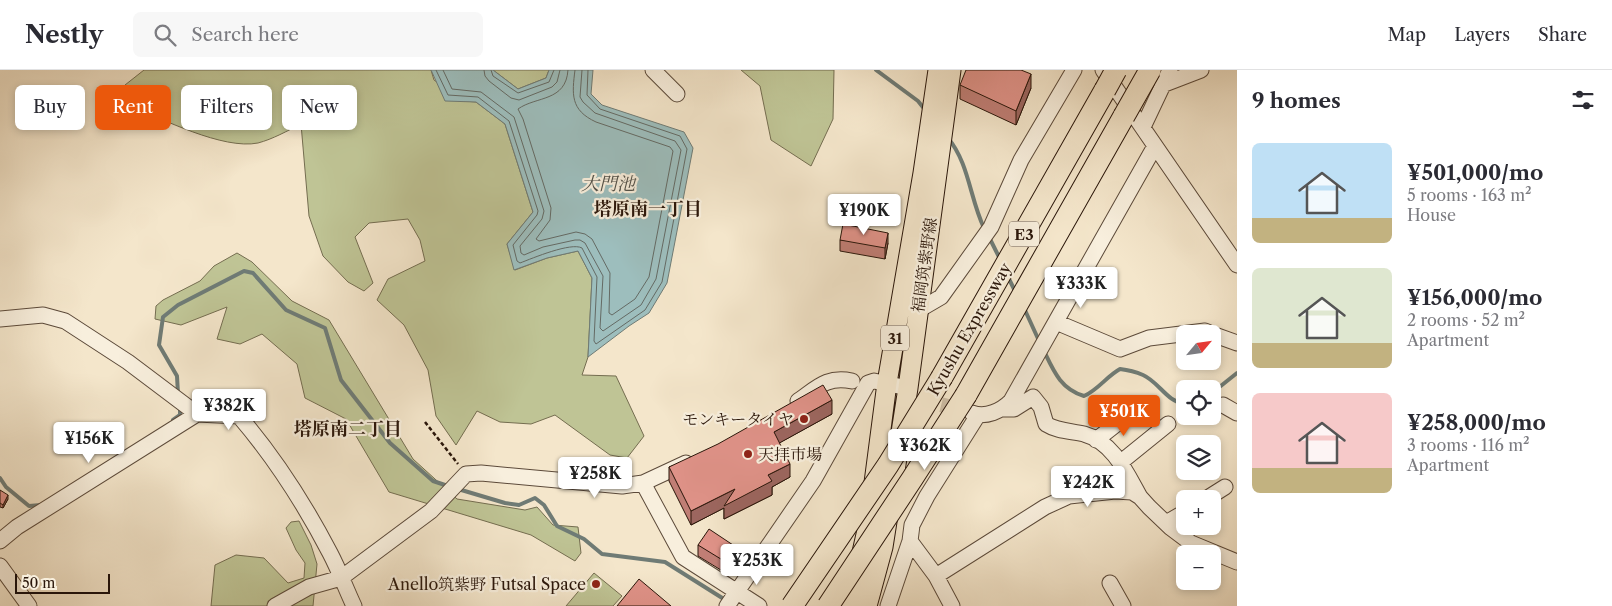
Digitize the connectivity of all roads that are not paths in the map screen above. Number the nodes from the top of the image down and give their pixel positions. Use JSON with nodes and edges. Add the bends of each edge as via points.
{"nodes":[{"id":1,"x":653,"y":70,"type":"edge"},
{"id":2,"x":938,"y":70,"type":"edge"},
{"id":3,"x":951,"y":70,"type":"edge"},
{"id":4,"x":1074,"y":70,"type":"edge"},
{"id":5,"x":1116,"y":70,"type":"edge"},
{"id":6,"x":1170,"y":70,"type":"edge"},
{"id":7,"x":1201,"y":70,"type":"edge"},
{"id":8,"x":1156,"y":77,"type":"edge"},
{"id":9,"x":1104,"y":80,"type":"edge"},
{"id":10,"x":677,"y":94,"type":"dead end"},
{"id":11,"x":1143,"y":127,"type":"junction"},
{"id":12,"x":1156,"y":146,"type":"junction"},
{"id":13,"x":1237,"y":265,"type":"edge"},
{"id":14,"x":917,"y":312,"type":"junction"},
{"id":15,"x":0,"y":319,"type":"edge"},
{"id":16,"x":1056,"y":322,"type":"junction"},
{"id":17,"x":1176,"y":335,"type":"edge"},
{"id":18,"x":1221,"y":337,"type":"edge"},
{"id":19,"x":1237,"y":343,"type":"edge"},
{"id":20,"x":852,"y":381,"type":"dead end"},
{"id":21,"x":887,"y":383,"type":"junction"},
{"id":22,"x":908,"y":388,"type":"junction"},
{"id":23,"x":1223,"y":405,"type":"dead end"},
{"id":24,"x":972,"y":408,"type":"junction"},
{"id":25,"x":786,"y":409,"type":"edge"},
{"id":26,"x":1003,"y":409,"type":"junction"},
{"id":27,"x":1133,"y":411,"type":"dead end"},
{"id":28,"x":1237,"y":413,"type":"edge"},
{"id":29,"x":197,"y":414,"type":"junction"},
{"id":30,"x":1168,"y":424,"type":"dead end"},
{"id":31,"x":1096,"y":440,"type":"junction"},
{"id":32,"x":697,"y":458,"type":"edge"},
{"id":33,"x":1121,"y":462,"type":"junction"},
{"id":34,"x":643,"y":483,"type":"junction"},
{"id":35,"x":1226,"y":486,"type":"dead end"},
{"id":36,"x":1220,"y":490,"type":"edge"},
{"id":37,"x":1140,"y":496,"type":"junction"},
{"id":38,"x":1176,"y":517,"type":"edge"},
{"id":39,"x":1166,"y":523,"type":"junction"},
{"id":40,"x":0,"y":541,"type":"edge"},
{"id":41,"x":910,"y":541,"type":"junction"},
{"id":42,"x":1237,"y":562,"type":"edge"},
{"id":43,"x":0,"y":566,"type":"edge"},
{"id":44,"x":936,"y":576,"type":"junction"},
{"id":45,"x":341,"y":578,"type":"junction"},
{"id":46,"x":1110,"y":583,"type":"dead end"},
{"id":47,"x":738,"y":591,"type":"junction"},
{"id":48,"x":29,"y":606,"type":"edge"},
{"id":49,"x":275,"y":606,"type":"edge"},
{"id":50,"x":354,"y":606,"type":"edge"},
{"id":51,"x":727,"y":606,"type":"edge"},
{"id":52,"x":759,"y":606,"type":"edge"},
{"id":53,"x":792,"y":606,"type":"edge"},
{"id":54,"x":828,"y":606,"type":"edge"},
{"id":55,"x":850,"y":606,"type":"edge"},
{"id":56,"x":867,"y":606,"type":"edge"},
{"id":57,"x":888,"y":606,"type":"edge"},
{"id":58,"x":952,"y":606,"type":"edge"},
{"id":59,"x":1123,"y":606,"type":"edge"}],
"edges":[{"from":1,"to":10,"type":"street"},
{"from":2,"to":21,"type":"main road","name":"福岡筑紫野線","number":"31"},
{"from":3,"to":14,"type":"main road","name":"福岡筑紫野線","number":"31"},
{"from":4,"to":14,"type":"street","via":[[1021,160],[991,227],[942,298]]},
{"from":5,"to":9,"type":"highway","name":"Kyushu Expressway","number":"E3","bridge":true},
{"from":6,"to":8,"type":"street"},
{"from":7,"to":8,"type":"street"},
{"from":8,"to":11,"type":"street"},
{"from":8,"to":24,"type":"highway","name":"Kyushu Expressway","number":"E3","bridge":true,"via":[[1124,116]]},
{"from":9,"to":11,"type":"street"},
{"from":9,"to":53,"type":"highway","name":"Kyushu Expressway","number":"E3","bridge":true,"via":[[942,377],[888,465]]},
{"from":11,"to":12,"type":"street"},
{"from":12,"to":13,"type":"street"},
{"from":12,"to":16,"type":"street"},
{"from":14,"to":22,"type":"main road","name":"福岡筑紫野線","number":"31"},
{"from":15,"to":29,"type":"street","via":[[43,315],[65,321],[128,362]]},
{"from":16,"to":17,"type":"street","via":[[1120,349],[1149,338]]},
{"from":16,"to":26,"type":"street","via":[[1011,401]]},
{"from":18,"to":19,"type":"street"},
{"from":20,"to":25,"type":"street","via":[[840,379],[825,383]]},
{"from":21,"to":22,"type":"street"},
{"from":21,"to":47,"type":"street","via":[[868,383],[813,481]]},
{"from":21,"to":55,"type":"main road","name":"福岡筑紫野線","number":"31","via":[[869,521]]},
{"from":22,"to":56,"type":"main road","name":"福岡筑紫野線","number":"31","via":[[883,547]]},
{"from":23,"to":28,"type":"street"},
{"from":24,"to":26,"type":"street","via":[[995,412]]},
{"from":24,"to":41,"type":"street","via":[[912,525]]},
{"from":24,"to":54,"type":"highway","name":"Kyushu Expressway","number":"E3","bridge":true,"via":[[912,480]]},
{"from":26,"to":31,"type":"street","via":[[1014,409],[1033,397],[1041,407],[1046,424]]},
{"from":27,"to":31,"type":"street"},
{"from":29,"to":40,"type":"street","via":[[17,527]]},
{"from":29,"to":45,"type":"street","via":[[239,416],[263,444],[293,490]]},
{"from":30,"to":33,"type":"street"},
{"from":31,"to":33,"type":"street"},
{"from":32,"to":34,"type":"street"},
{"from":33,"to":37,"type":"street"},
{"from":34,"to":45,"type":"street","via":[[622,486],[466,474],[431,511]]},
{"from":34,"to":47,"type":"street","via":[[683,556]]},
{"from":35,"to":36,"type":"street"},
{"from":37,"to":39,"type":"street"},
{"from":37,"to":44,"type":"street","via":[[1115,491],[1069,496],[1045,507]]},
{"from":38,"to":39,"type":"street"},
{"from":39,"to":42,"type":"street","via":[[1191,543]]},
{"from":41,"to":44,"type":"street"},
{"from":41,"to":57,"type":"street"},
{"from":43,"to":48,"type":"street"},
{"from":44,"to":58,"type":"street"},
{"from":45,"to":49,"type":"street","via":[[309,587]]},
{"from":45,"to":50,"type":"street"},
{"from":46,"to":59,"type":"street"},
{"from":47,"to":51,"type":"street"},
{"from":47,"to":52,"type":"street"}]}
